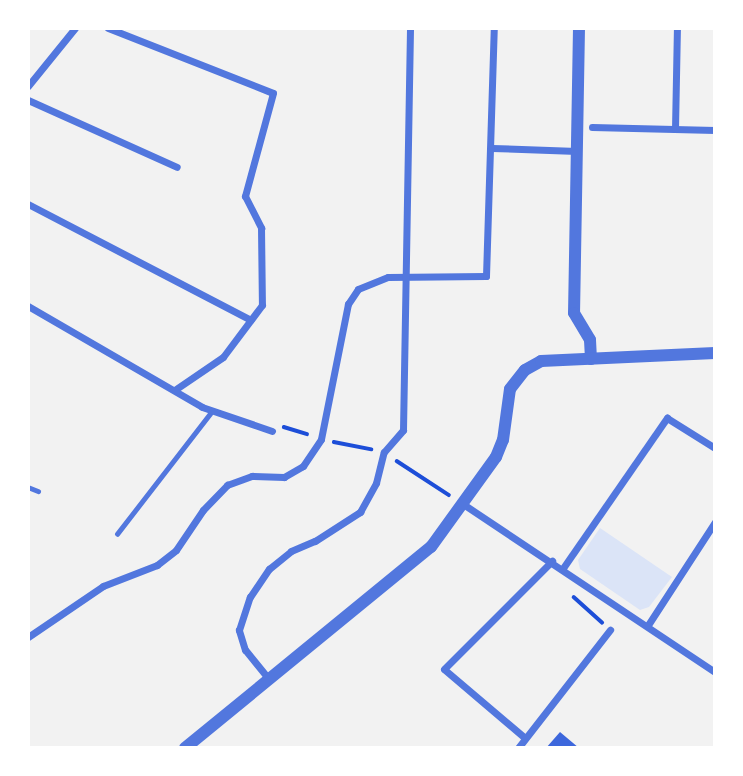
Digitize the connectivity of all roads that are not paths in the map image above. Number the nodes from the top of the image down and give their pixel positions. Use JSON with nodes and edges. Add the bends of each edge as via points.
{"nodes":[{"id":1,"x":75,"y":28,"type":"edge"},
{"id":2,"x":108,"y":28,"type":"edge"},
{"id":3,"x":410,"y":28,"type":"edge"},
{"id":4,"x":494,"y":28,"type":"edge"},
{"id":5,"x":579,"y":28,"type":"edge"},
{"id":6,"x":677,"y":28,"type":"edge"},
{"id":7,"x":28,"y":86,"type":"edge"},
{"id":8,"x":28,"y":100,"type":"edge"},
{"id":9,"x":592,"y":127,"type":"dead end"},
{"id":10,"x":675,"y":129,"type":"junction"},
{"id":11,"x":715,"y":130,"type":"edge"},
{"id":12,"x":492,"y":148,"type":"junction"},
{"id":13,"x":577,"y":151,"type":"junction"},
{"id":14,"x":177,"y":167,"type":"dead end"},
{"id":15,"x":28,"y":204,"type":"edge"},
{"id":16,"x":405,"y":276,"type":"junction"},
{"id":17,"x":28,"y":306,"type":"edge"},
{"id":18,"x":251,"y":320,"type":"junction"},
{"id":19,"x":715,"y":353,"type":"edge"},
{"id":20,"x":591,"y":359,"type":"junction"},
{"id":21,"x":176,"y":389,"type":"junction"},
{"id":22,"x":212,"y":411,"type":"junction"},
{"id":23,"x":272,"y":431,"type":"road end"},
{"id":24,"x":715,"y":448,"type":"edge"},
{"id":25,"x":28,"y":487,"type":"edge"},
{"id":26,"x":38,"y":491,"type":"dead end"},
{"id":27,"x":463,"y":504,"type":"junction"},
{"id":28,"x":715,"y":523,"type":"edge"},
{"id":29,"x":117,"y":534,"type":"dead end"},
{"id":30,"x":552,"y":561,"type":"junction"},
{"id":31,"x":563,"y":568,"type":"junction"},
{"id":32,"x":648,"y":625,"type":"junction"},
{"id":33,"x":610,"y":629,"type":"road end"},
{"id":34,"x":28,"y":638,"type":"edge"},
{"id":35,"x":715,"y":672,"type":"edge"},
{"id":36,"x":268,"y":678,"type":"junction"},
{"id":37,"x":525,"y":738,"type":"junction"},
{"id":38,"x":184,"y":748,"type":"edge"},
{"id":39,"x":518,"y":748,"type":"edge"}],
"edges":[{"from":1,"to":7,"type":"street"},
{"from":2,"to":18,"type":"street","via":[[273,93],[245,196],[261,228],[262,305]]},
{"from":3,"to":16,"type":"street"},
{"from":4,"to":12,"type":"street"},
{"from":5,"to":13,"type":"street"},
{"from":6,"to":10,"type":"street"},
{"from":8,"to":14,"type":"street"},
{"from":9,"to":10,"type":"street"},
{"from":10,"to":11,"type":"street"},
{"from":12,"to":13,"type":"street"},
{"from":12,"to":16,"type":"street","via":[[486,276]]},
{"from":13,"to":20,"type":"street","via":[[574,313],[590,340]]},
{"from":15,"to":18,"type":"street"},
{"from":16,"to":34,"type":"street","via":[[373,279],[348,303],[321,439],[303,466],[284,477],[252,476],[227,485],[176,550],[157,565],[103,586]]},
{"from":16,"to":36,"type":"street","via":[[403,430],[384,452],[376,484],[360,512],[291,551],[269,569],[250,597],[239,630],[245,650]]},
{"from":17,"to":21,"type":"street"},
{"from":18,"to":21,"type":"street","via":[[223,357]]},
{"from":19,"to":20,"type":"street"},
{"from":20,"to":27,"type":"street","via":[[533,363],[515,380],[507,400],[503,440]]},
{"from":21,"to":22,"type":"street"},
{"from":22,"to":23,"type":"street"},
{"from":22,"to":29,"type":"lane"},
{"from":24,"to":31,"type":"street","via":[[667,418]]},
{"from":25,"to":26,"type":"lane"},
{"from":27,"to":30,"type":"street"},
{"from":27,"to":36,"type":"street","via":[[431,547],[398,579]]},
{"from":28,"to":32,"type":"street"},
{"from":30,"to":31,"type":"street"},
{"from":30,"to":37,"type":"street","via":[[444,669]]},
{"from":31,"to":32,"type":"street"},
{"from":32,"to":35,"type":"street"},
{"from":33,"to":37,"type":"street"},
{"from":36,"to":38,"type":"street"},
{"from":37,"to":39,"type":"street"}]}
